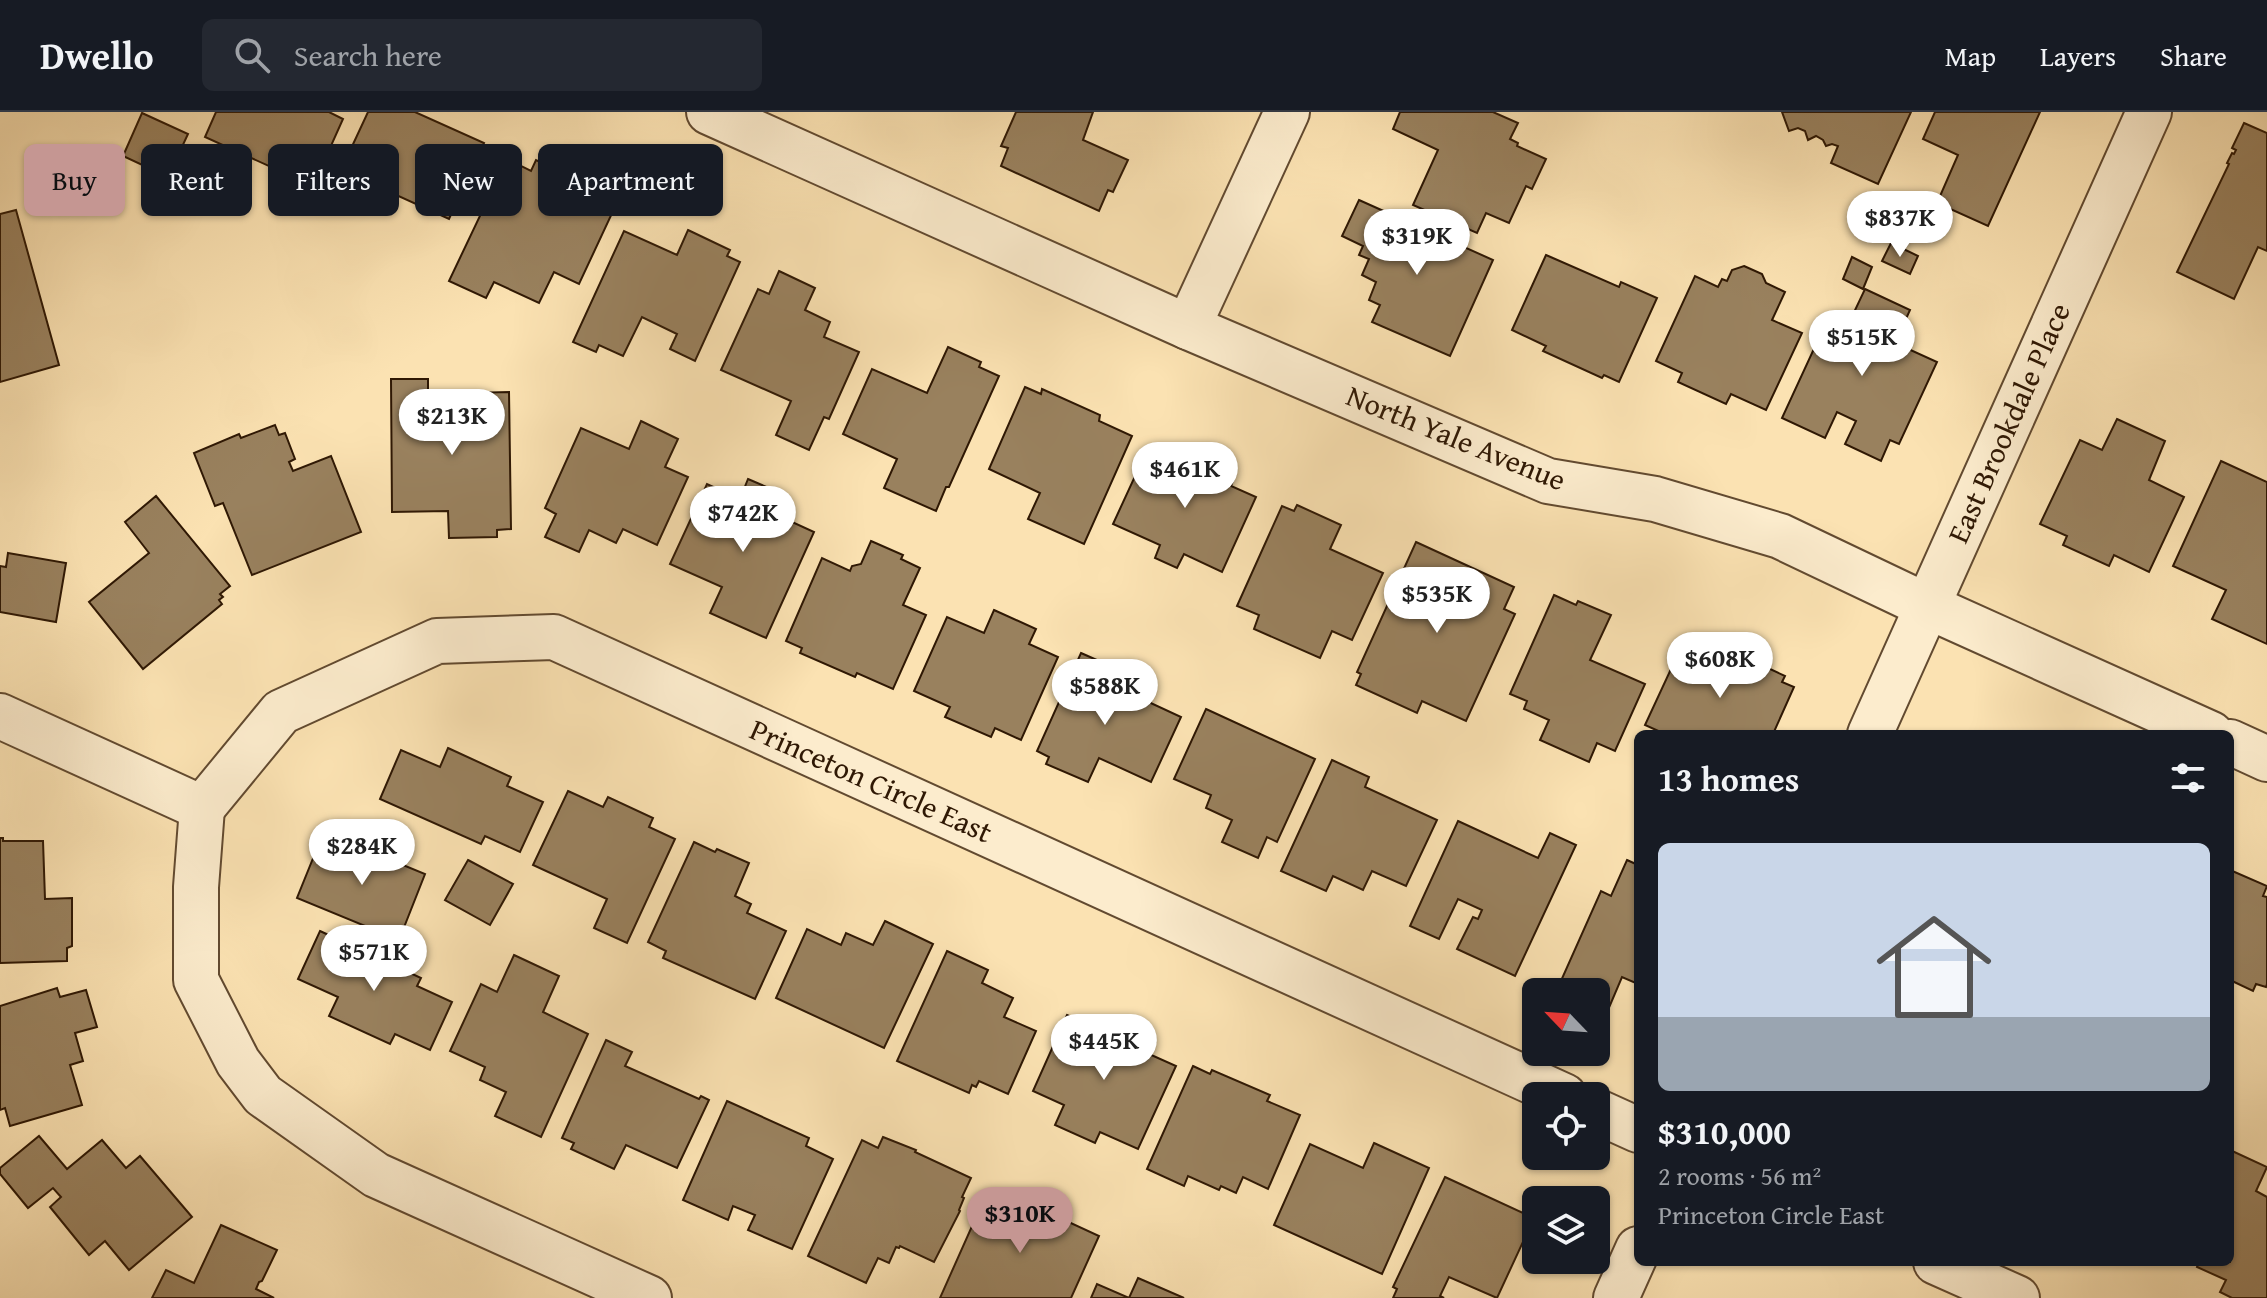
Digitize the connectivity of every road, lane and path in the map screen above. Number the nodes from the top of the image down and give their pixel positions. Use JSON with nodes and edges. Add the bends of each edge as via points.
{"nodes":[{"id":1,"x":709,"y":112,"type":"edge"},
{"id":2,"x":1287,"y":112,"type":"edge"},
{"id":3,"x":2149,"y":112,"type":"edge"},
{"id":4,"x":1188,"y":327,"type":"junction"},
{"id":5,"x":1927,"y":606,"type":"junction"},
{"id":6,"x":0,"y":716,"type":"edge"},
{"id":7,"x":1872,"y":730,"type":"edge"},
{"id":8,"x":2202,"y":730,"type":"edge"},
{"id":9,"x":2234,"y":744,"type":"edge"},
{"id":10,"x":2267,"y":759,"type":"edge"},
{"id":11,"x":202,"y":808,"type":"junction"},
{"id":12,"x":1533,"y":1082,"type":"edge"},
{"id":13,"x":1610,"y":1117,"type":"edge"},
{"id":14,"x":1634,"y":1128,"type":"edge"},
{"id":15,"x":1634,"y":1258,"type":"edge"},
{"id":16,"x":1945,"y":1266,"type":"edge"},
{"id":17,"x":649,"y":1298,"type":"edge"},
{"id":18,"x":1616,"y":1298,"type":"edge"},
{"id":19,"x":2017,"y":1298,"type":"edge"}],
"edges":[{"from":1,"to":4,"type":"street","name":"North Yale Avenue"},
{"from":2,"to":4,"type":"street"},
{"from":3,"to":5,"type":"street","name":"East Brookdale Place"},
{"from":4,"to":5,"type":"street","name":"North Yale Avenue","via":[[1548,481],[1655,499],[1780,536]]},
{"from":5,"to":7,"type":"street","name":"East Brookdale Place"},
{"from":5,"to":8,"type":"street","name":"North Yale Avenue"},
{"from":6,"to":11,"type":"street"},
{"from":9,"to":10,"type":"street"},
{"from":11,"to":12,"type":"street","name":"Princeton Circle East","via":[[281,712],[437,641],[554,637]]},
{"from":11,"to":17,"type":"street","via":[[196,980],[238,1062],[263,1095],[376,1175]]},
{"from":13,"to":14,"type":"street"},
{"from":15,"to":18,"type":"street"},
{"from":16,"to":19,"type":"street"}]}
